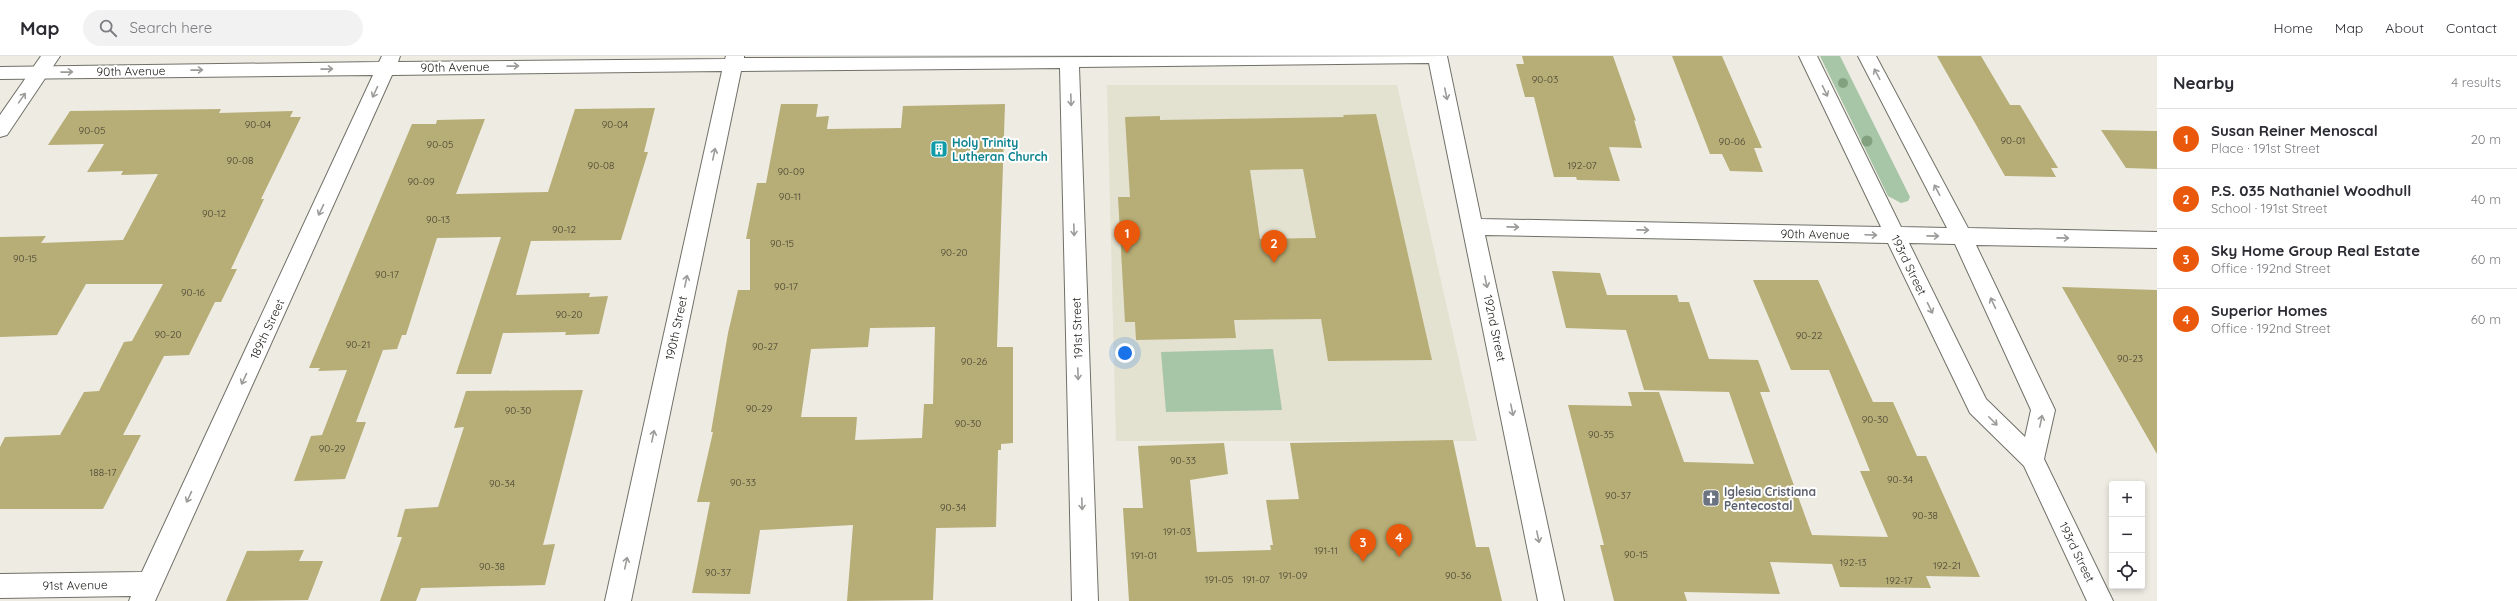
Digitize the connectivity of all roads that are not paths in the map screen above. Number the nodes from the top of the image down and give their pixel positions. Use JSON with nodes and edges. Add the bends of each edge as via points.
{"nodes":[{"id":1,"x":51,"y":56,"type":"edge"},
{"id":2,"x":1437,"y":56,"type":"edge"},
{"id":3,"x":1808,"y":56,"type":"edge"},
{"id":4,"x":1867,"y":56,"type":"edge"},
{"id":5,"x":1069,"y":58,"type":"edge"},
{"id":6,"x":734,"y":60,"type":"edge"},
{"id":7,"x":388,"y":62,"type":"edge"},
{"id":8,"x":0,"y":72,"type":"edge"},
{"id":9,"x":40,"y":72,"type":"junction"},
{"id":10,"x":0,"y":130,"type":"edge"},
{"id":11,"x":1474,"y":227,"type":"junction"},
{"id":12,"x":1894,"y":235,"type":"junction"},
{"id":13,"x":1962,"y":237,"type":"junction"},
{"id":14,"x":2157,"y":240,"type":"edge"},
{"id":15,"x":2032,"y":459,"type":"junction"},
{"id":16,"x":0,"y":586,"type":"edge"},
{"id":17,"x":146,"y":593,"type":"edge"},
{"id":18,"x":618,"y":601,"type":"edge"},
{"id":19,"x":1084,"y":601,"type":"edge"},
{"id":20,"x":1551,"y":601,"type":"edge"},
{"id":21,"x":2100,"y":601,"type":"edge"}],
"edges":[{"from":1,"to":9,"type":"street"},
{"from":2,"to":5,"type":"street","name":"90th Avenue"},
{"from":2,"to":11,"type":"street","name":"192nd Street","one_way":true},
{"from":3,"to":12,"type":"street","name":"193rd Street","one_way":true},
{"from":13,"to":4,"type":"street","one_way":true},
{"from":5,"to":6,"type":"street","name":"90th Avenue"},
{"from":5,"to":19,"type":"street","name":"191st Street","one_way":true},
{"from":7,"to":6,"type":"street","name":"90th Avenue","one_way":true},
{"from":18,"to":6,"type":"street","name":"190th Street","one_way":true},
{"from":9,"to":7,"type":"street","name":"90th Avenue","one_way":true},
{"from":7,"to":17,"type":"street","name":"189th Street","one_way":true},
{"from":8,"to":9,"type":"street","name":"90th Avenue"},
{"from":10,"to":9,"type":"street","one_way":true},
{"from":11,"to":12,"type":"street","name":"90th Avenue","one_way":true},
{"from":11,"to":20,"type":"street","name":"192nd Street","one_way":true},
{"from":12,"to":13,"type":"street","name":"90th Avenue","one_way":true},
{"from":12,"to":15,"type":"street","name":"193rd Street","one_way":true,"via":[[1978,406]]},
{"from":13,"to":14,"type":"street","name":"90th Avenue","one_way":true},
{"from":15,"to":13,"type":"street","one_way":true,"via":[[2043,410]]},
{"from":15,"to":21,"type":"street","name":"193rd Street"},
{"from":16,"to":17,"type":"street","name":"91st Avenue"}]}
